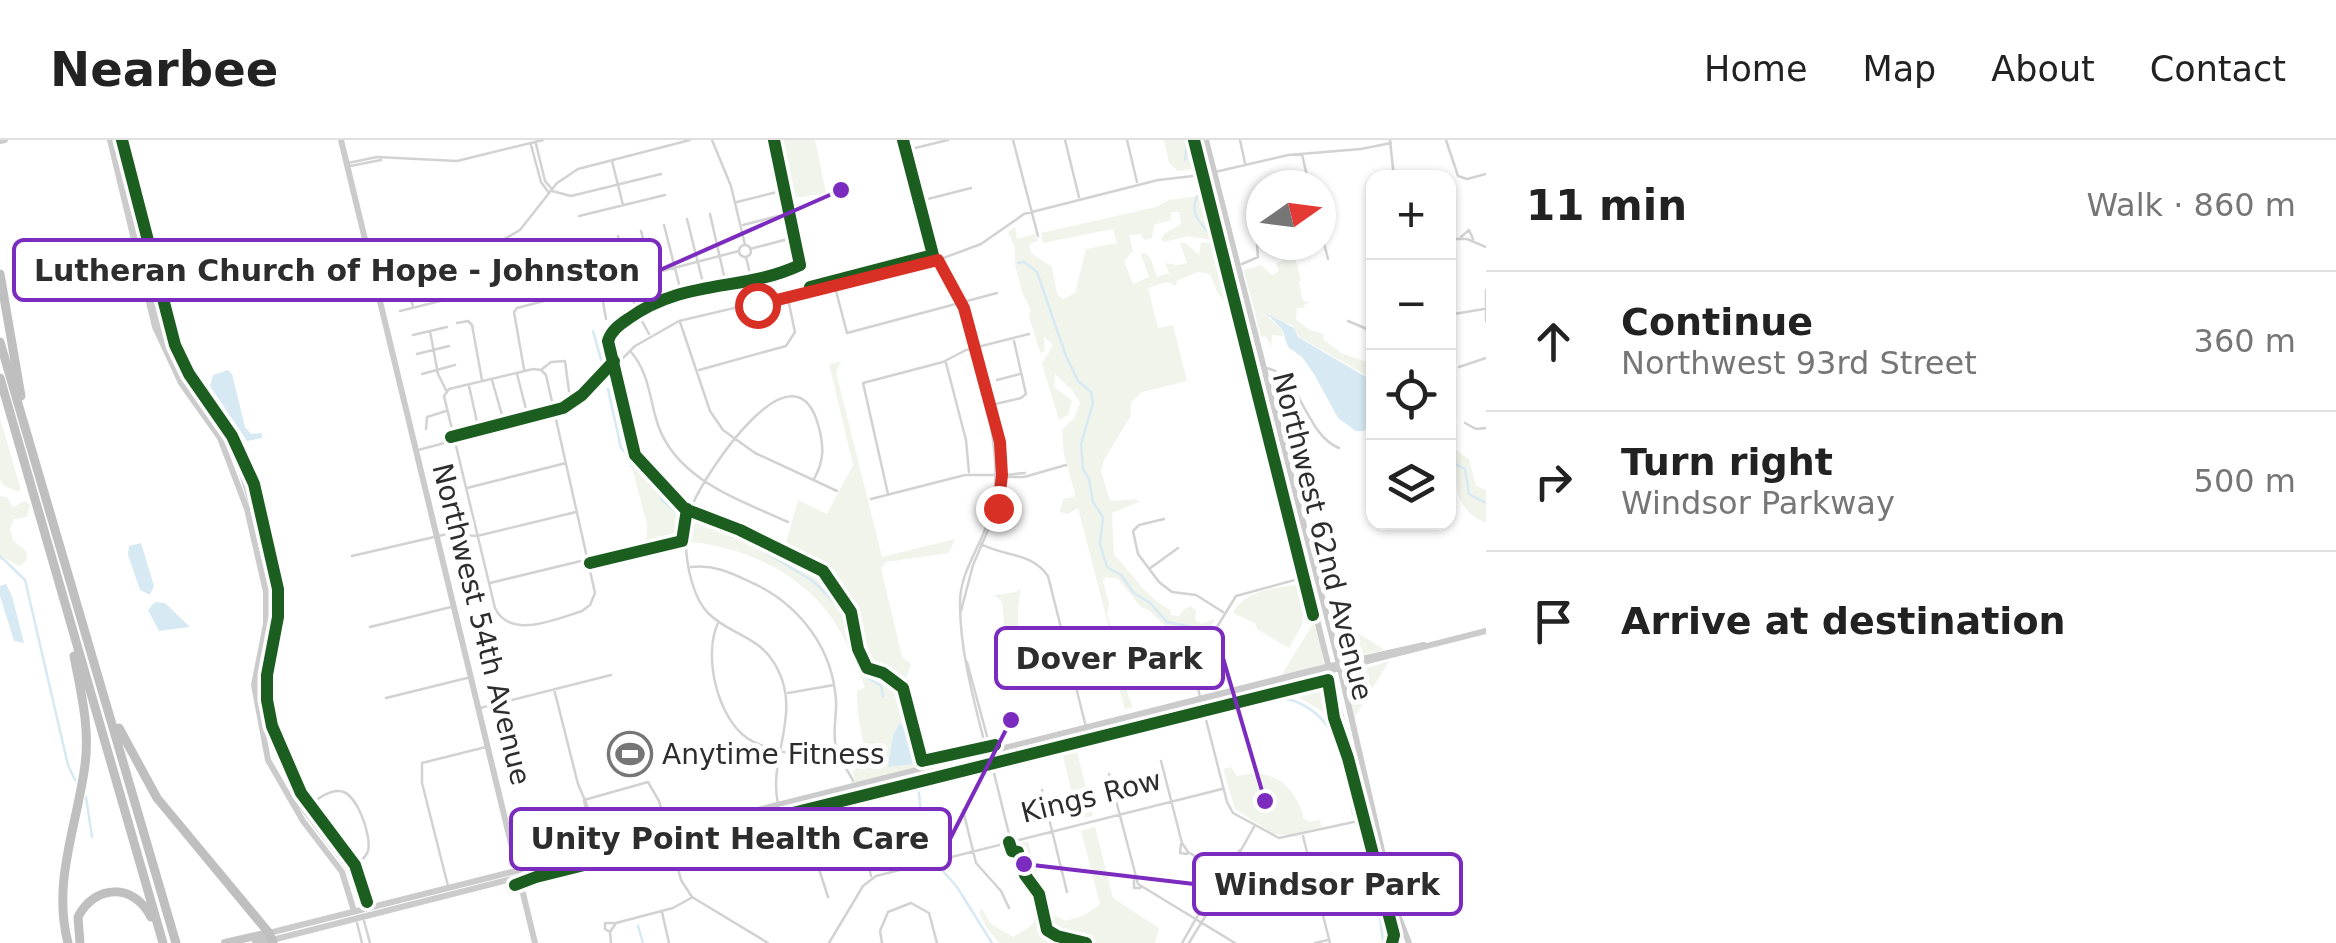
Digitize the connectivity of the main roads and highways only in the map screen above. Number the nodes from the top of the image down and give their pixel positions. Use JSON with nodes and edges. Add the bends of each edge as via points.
{"nodes":[{"id":1,"x":0,"y":274,"type":"edge"},
{"id":2,"x":0,"y":342,"type":"edge"},
{"id":3,"x":0,"y":378,"type":"edge"},
{"id":4,"x":0,"y":393,"type":"edge"},
{"id":5,"x":24,"y":444,"type":"junction"},
{"id":6,"x":62,"y":595,"type":"junction"},
{"id":7,"x":79,"y":612,"type":"junction"},
{"id":8,"x":271,"y":938,"type":"edge"},
{"id":9,"x":68,"y":943,"type":"edge"},
{"id":10,"x":80,"y":943,"type":"edge"},
{"id":11,"x":161,"y":943,"type":"edge"},
{"id":12,"x":176,"y":943,"type":"edge"},
{"id":13,"x":225,"y":943,"type":"edge"},
{"id":14,"x":256,"y":943,"type":"edge"}],
"edges":[{"from":1,"to":5,"type":"highway"},
{"from":2,"to":5,"type":"highway"},
{"from":3,"to":5,"type":"highway"},
{"from":4,"to":5,"type":"highway"},
{"from":5,"to":6,"type":"highway"},
{"from":5,"to":7,"type":"highway"},
{"from":6,"to":9,"type":"highway","via":[[86,717],[61,902]]},
{"from":6,"to":11,"type":"highway"},
{"from":7,"to":8,"type":"highway","via":[[120,732],[143,777]]},
{"from":7,"to":12,"type":"highway"},
{"from":8,"to":13,"type":"main road"},
{"from":8,"to":14,"type":"main road"},
{"from":10,"to":11,"type":"highway","via":[[82,910],[108,891],[141,902]]}]}
